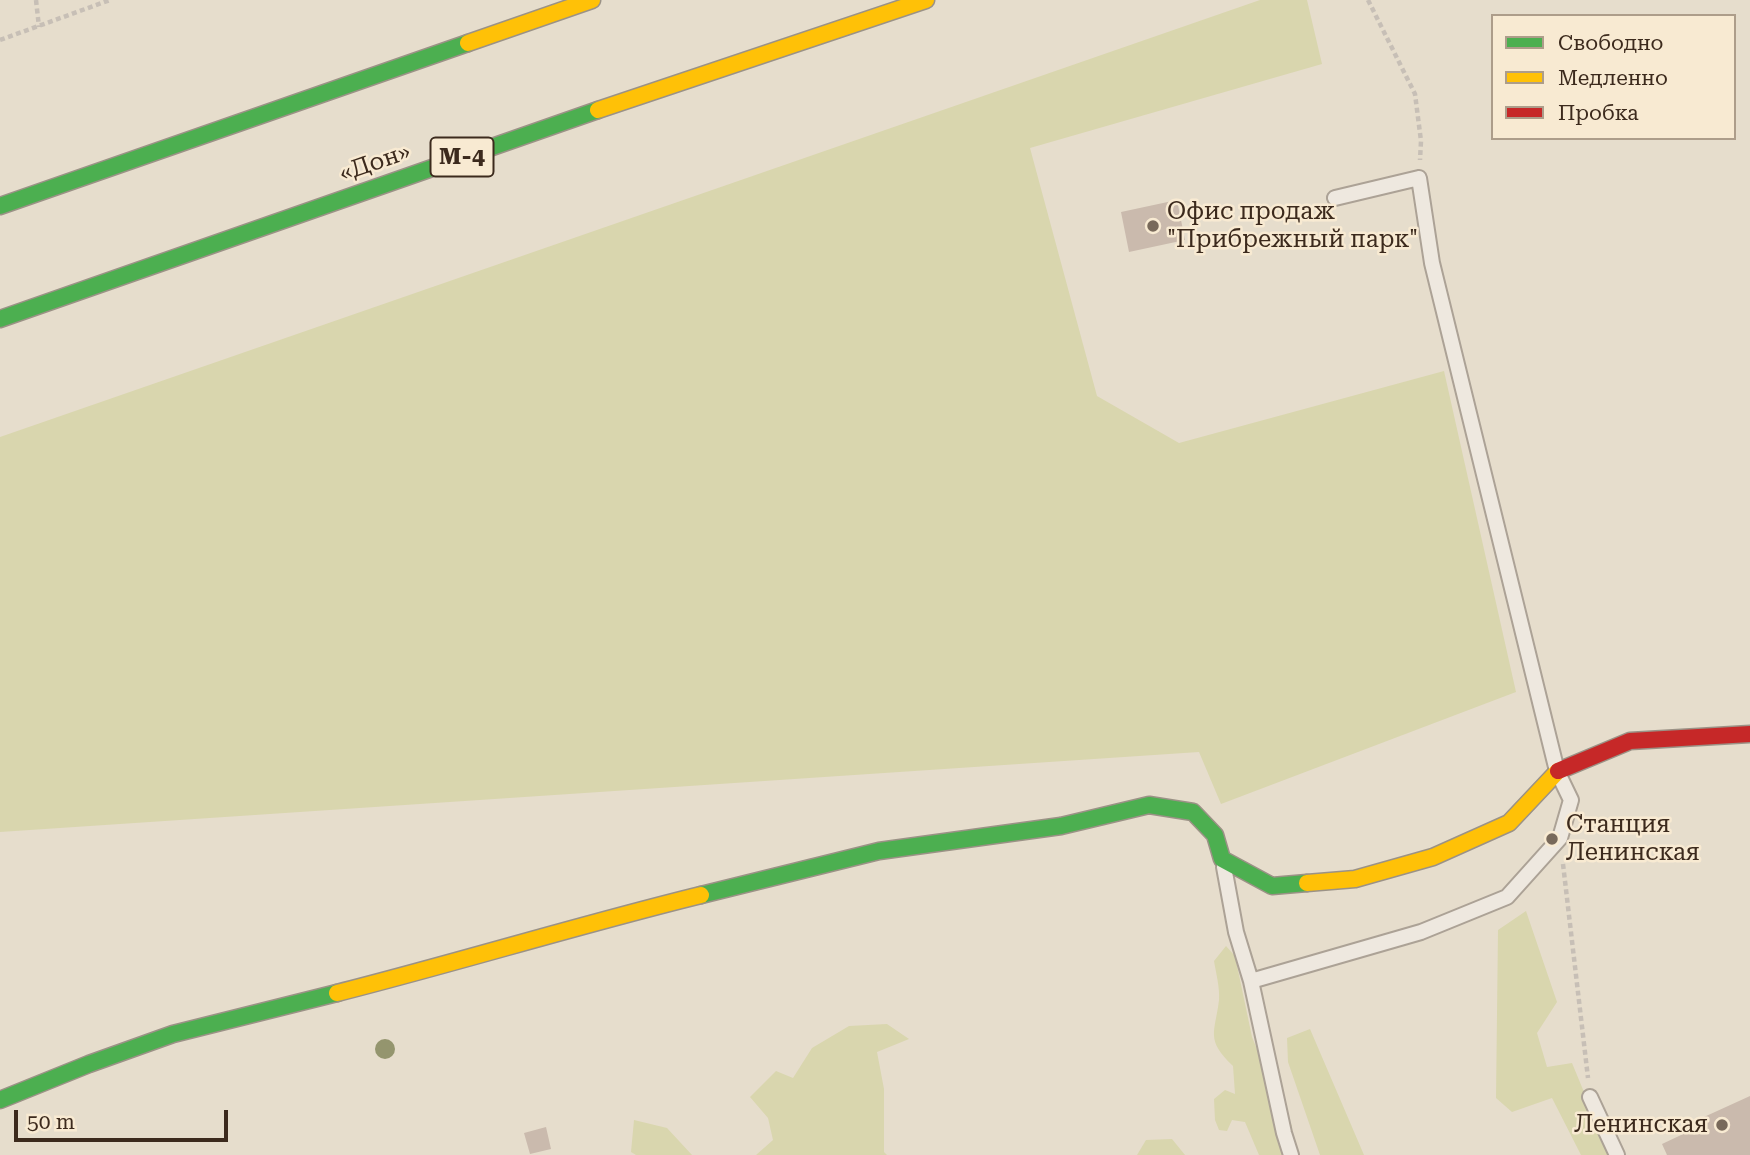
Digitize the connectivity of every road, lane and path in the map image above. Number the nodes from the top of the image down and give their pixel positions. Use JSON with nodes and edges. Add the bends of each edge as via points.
{"nodes":[{"id":1,"x":36,"y":0,"type":"edge"},
{"id":2,"x":110,"y":0,"type":"edge"},
{"id":3,"x":592,"y":0,"type":"edge"},
{"id":4,"x":926,"y":0,"type":"edge"},
{"id":5,"x":1368,"y":0,"type":"edge"},
{"id":6,"x":38,"y":27,"type":"junction"},
{"id":7,"x":0,"y":40,"type":"edge"},
{"id":8,"x":1419,"y":178,"type":"junction"},
{"id":9,"x":1335,"y":198,"type":"dead end"},
{"id":10,"x":0,"y":206,"type":"edge"},
{"id":11,"x":0,"y":319,"type":"edge"},
{"id":12,"x":1750,"y":734,"type":"edge"},
{"id":13,"x":1557,"y":771,"type":"junction"},
{"id":14,"x":1560,"y":838,"type":"junction"},
{"id":15,"x":1222,"y":859,"type":"junction"},
{"id":16,"x":1251,"y":981,"type":"junction"},
{"id":17,"x":1590,"y":1097,"type":"joint"},
{"id":18,"x":0,"y":1100,"type":"edge"},
{"id":19,"x":1291,"y":1155,"type":"edge"},
{"id":20,"x":1616,"y":1155,"type":"edge"}],
"edges":[{"from":1,"to":6,"type":"path"},
{"from":2,"to":6,"type":"path"},
{"from":3,"to":10,"type":"main road"},
{"from":4,"to":11,"type":"main road","name":"«Дон»","number":"М-4"},
{"from":5,"to":8,"type":"path","via":[[1415,94],[1422,141]]},
{"from":6,"to":7,"type":"path"},
{"from":8,"to":9,"type":"lane"},
{"from":8,"to":13,"type":"lane","via":[[1432,263]]},
{"from":12,"to":13,"type":"main road","via":[[1630,741]]},
{"from":13,"to":14,"type":"lane","via":[[1571,800]]},
{"from":13,"to":15,"type":"main road","via":[[1509,823],[1433,857],[1355,879],[1272,886]]},
{"from":14,"to":16,"type":"lane","via":[[1507,897],[1421,932]]},
{"from":14,"to":17,"type":"path"},
{"from":15,"to":16,"type":"lane"},
{"from":15,"to":18,"type":"main road","via":[[1215,835],[1193,812],[1149,805],[1061,827],[879,851],[173,1034]]},
{"from":16,"to":19,"type":"lane"},
{"from":17,"to":20,"type":"lane"}]}
